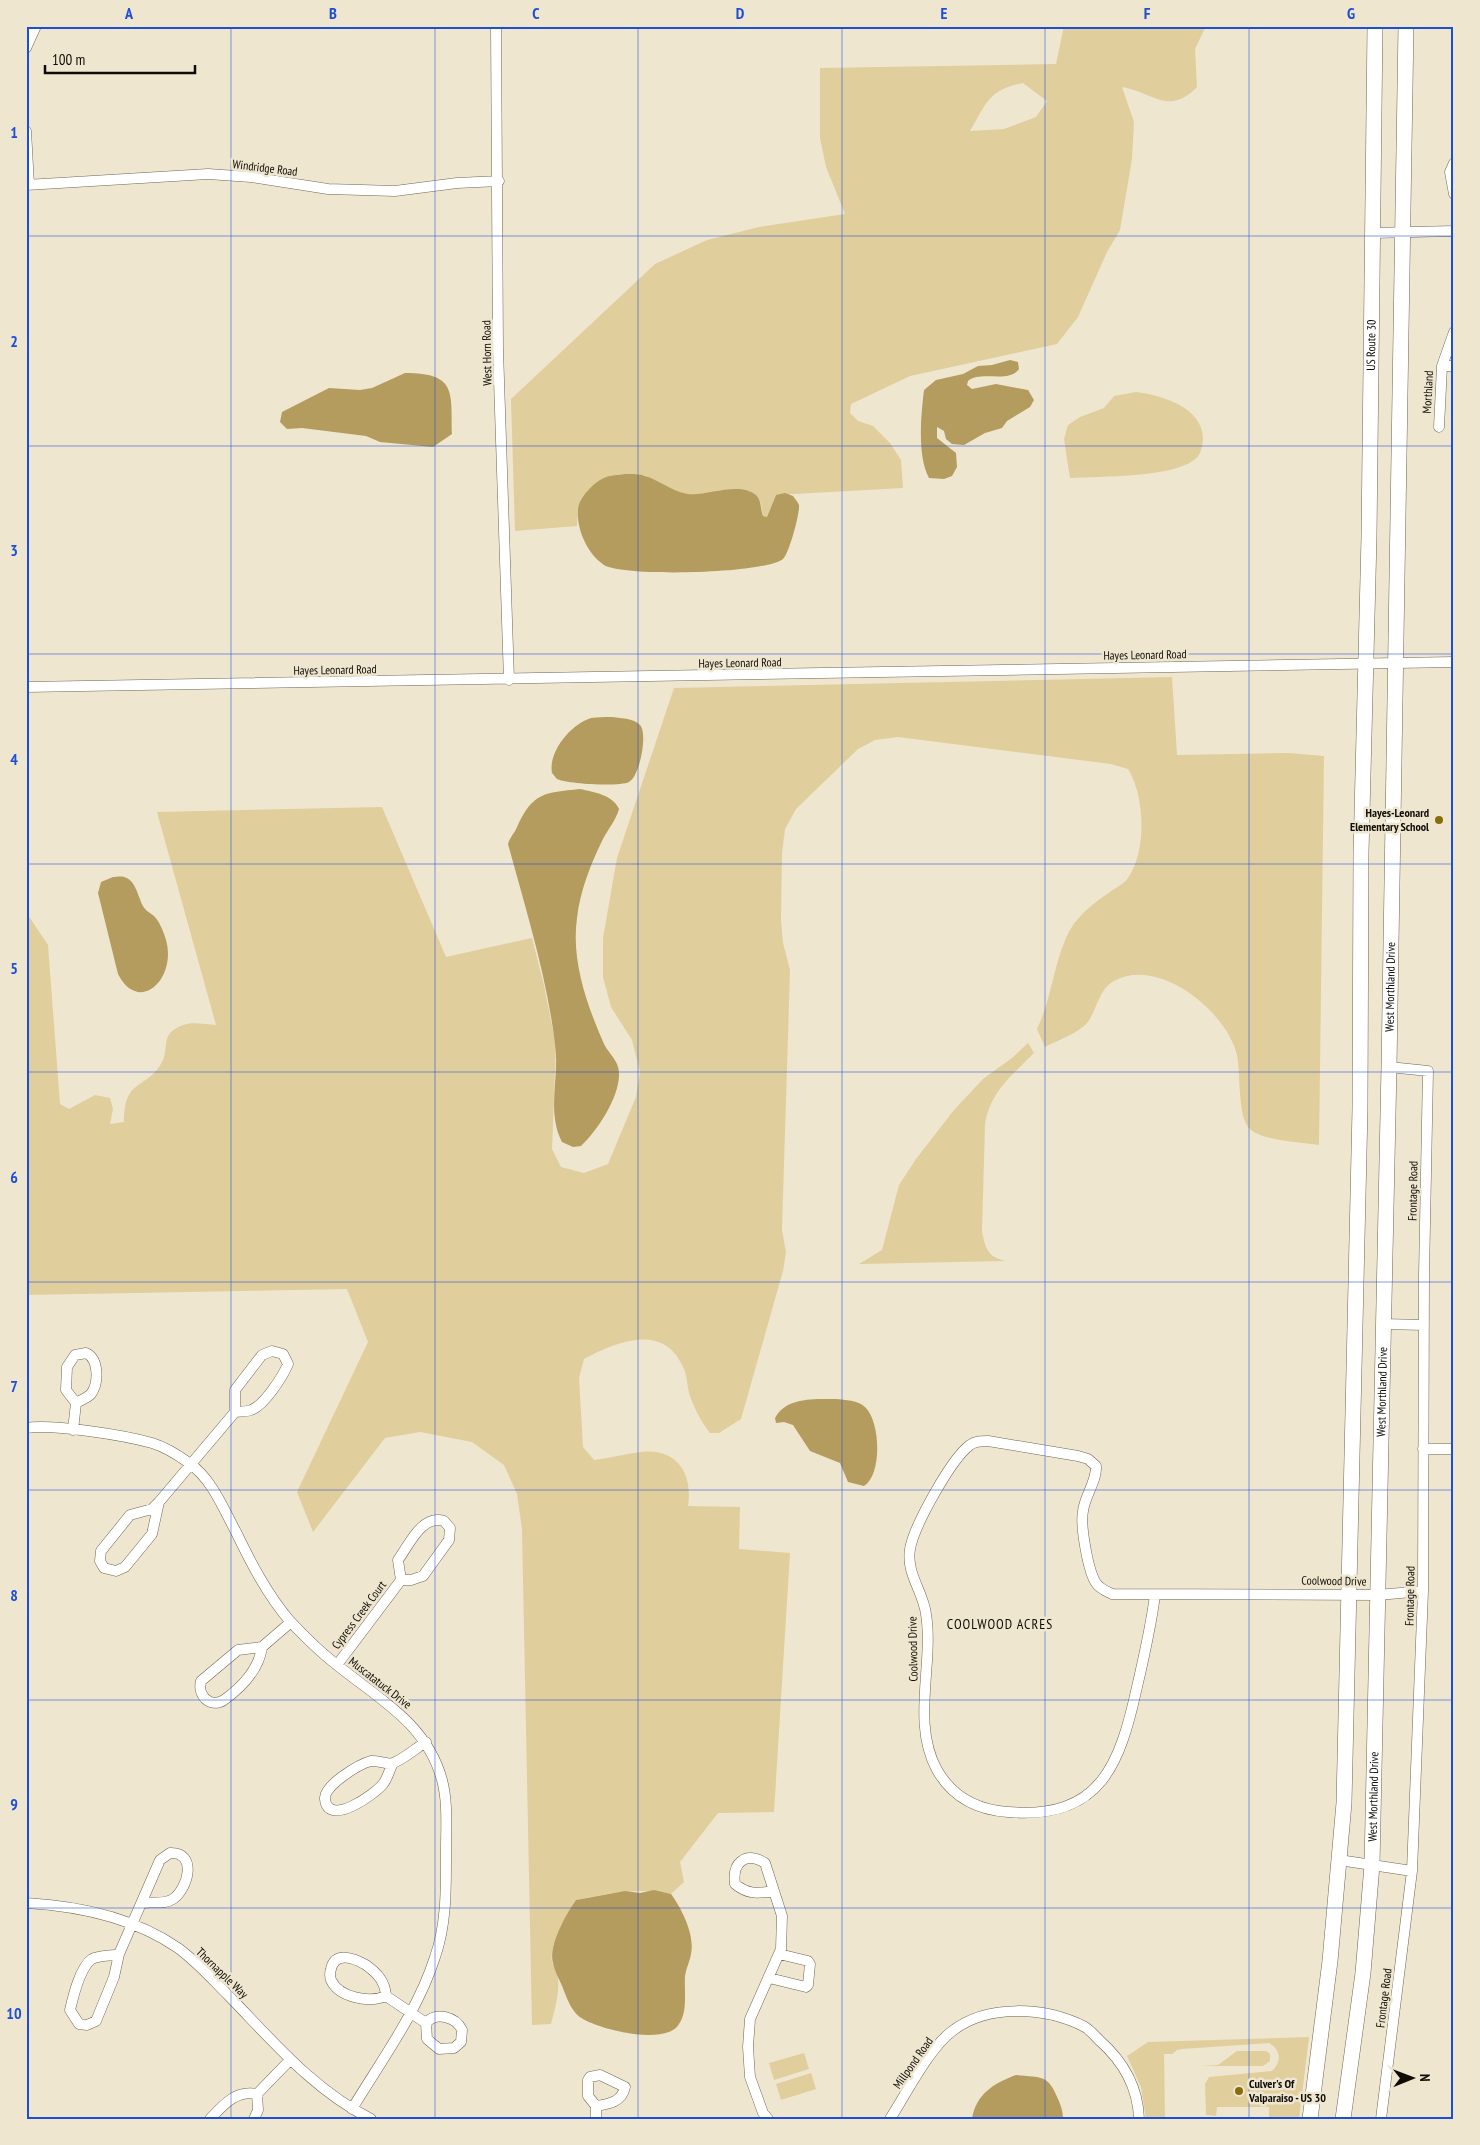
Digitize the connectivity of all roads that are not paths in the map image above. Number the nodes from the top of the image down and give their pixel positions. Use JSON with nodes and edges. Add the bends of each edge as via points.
{"nodes":[{"id":1,"x":36,"y":26,"type":"edge"},
{"id":2,"x":496,"y":26,"type":"edge"},
{"id":3,"x":1375,"y":26,"type":"edge"},
{"id":4,"x":1406,"y":26,"type":"edge"},
{"id":5,"x":26,"y":48,"type":"edge"},
{"id":6,"x":26,"y":131,"type":"edge"},
{"id":7,"x":1453,"y":164,"type":"edge"},
{"id":8,"x":499,"y":181,"type":"junction"},
{"id":9,"x":28,"y":185,"type":"edge"},
{"id":10,"x":1454,"y":194,"type":"edge"},
{"id":11,"x":1454,"y":230,"type":"edge"},
{"id":12,"x":1372,"y":233,"type":"junction"},
{"id":13,"x":1402,"y":233,"type":"junction"},
{"id":14,"x":1454,"y":332,"type":"edge"},
{"id":15,"x":1442,"y":366,"type":"junction"},
{"id":16,"x":1454,"y":366,"type":"edge"},
{"id":17,"x":1439,"y":427,"type":"dead end"},
{"id":18,"x":1454,"y":662,"type":"edge"},
{"id":19,"x":1366,"y":663,"type":"junction"},
{"id":20,"x":1394,"y":663,"type":"junction"},
{"id":21,"x":509,"y":680,"type":"junction"},
{"id":22,"x":26,"y":687,"type":"edge"},
{"id":23,"x":1388,"y":1068,"type":"junction"},
{"id":24,"x":1383,"y":1324,"type":"junction"},
{"id":25,"x":1424,"y":1325,"type":"junction"},
{"id":26,"x":76,"y":1402,"type":"junction"},
{"id":27,"x":235,"y":1412,"type":"junction"},
{"id":28,"x":26,"y":1428,"type":"edge"},
{"id":29,"x":73,"y":1430,"type":"junction"},
{"id":30,"x":1423,"y":1449,"type":"junction"},
{"id":31,"x":1454,"y":1449,"type":"edge"},
{"id":32,"x":191,"y":1464,"type":"junction"},
{"id":33,"x":159,"y":1502,"type":"junction"},
{"id":34,"x":402,"y":1580,"type":"junction"},
{"id":35,"x":1423,"y":1591,"type":"junction"},
{"id":36,"x":1348,"y":1594,"type":"junction"},
{"id":37,"x":1155,"y":1595,"type":"junction"},
{"id":38,"x":1378,"y":1595,"type":"junction"},
{"id":39,"x":291,"y":1622,"type":"junction"},
{"id":40,"x":262,"y":1647,"type":"junction"},
{"id":41,"x":337,"y":1665,"type":"junction"},
{"id":42,"x":426,"y":1742,"type":"junction"},
{"id":43,"x":393,"y":1763,"type":"junction"},
{"id":44,"x":1339,"y":1860,"type":"junction"},
{"id":45,"x":1372,"y":1865,"type":"junction"},
{"id":46,"x":1412,"y":1871,"type":"junction"},
{"id":47,"x":773,"y":1891,"type":"dead end"},
{"id":48,"x":26,"y":1903,"type":"edge"},
{"id":49,"x":142,"y":1903,"type":"junction"},
{"id":50,"x":132,"y":1924,"type":"junction"},
{"id":51,"x":119,"y":1954,"type":"junction"},
{"id":52,"x":778,"y":1954,"type":"junction"},
{"id":53,"x":769,"y":1978,"type":"junction"},
{"id":54,"x":386,"y":1996,"type":"junction"},
{"id":55,"x":410,"y":2012,"type":"junction"},
{"id":56,"x":426,"y":2023,"type":"dead end"},
{"id":57,"x":290,"y":2060,"type":"junction"},
{"id":58,"x":257,"y":2094,"type":"junction"},
{"id":59,"x":596,"y":2106,"type":"dead end"},
{"id":60,"x":352,"y":2109,"type":"junction"},
{"id":61,"x":210,"y":2119,"type":"edge"},
{"id":62,"x":254,"y":2119,"type":"edge"},
{"id":63,"x":371,"y":2119,"type":"edge"},
{"id":64,"x":596,"y":2119,"type":"edge"},
{"id":65,"x":768,"y":2119,"type":"edge"},
{"id":66,"x":890,"y":2119,"type":"edge"},
{"id":67,"x":1138,"y":2119,"type":"edge"},
{"id":68,"x":1310,"y":2119,"type":"edge"},
{"id":69,"x":1343,"y":2119,"type":"edge"},
{"id":70,"x":1381,"y":2119,"type":"edge"}],
"edges":[{"from":1,"to":5,"type":"street"},
{"from":2,"to":8,"type":"street","name":"West Horn Road"},
{"from":3,"to":12,"type":"highway","name":"US Route 30"},
{"from":4,"to":13,"type":"highway","name":"West Morthland Drive"},
{"from":6,"to":9,"type":"street"},
{"from":7,"to":10,"type":"street","via":[[1450,172]]},
{"from":8,"to":9,"type":"street","name":"Windridge Road","via":[[390,191],[328,189],[208,174]]},
{"from":8,"to":21,"type":"street","name":"West Horn Road","via":[[498,350]]},
{"from":11,"to":13,"type":"street"},
{"from":12,"to":13,"type":"street"},
{"from":12,"to":19,"type":"highway","name":"US Route 30"},
{"from":13,"to":20,"type":"highway","name":"West Morthland Drive"},
{"from":14,"to":15,"type":"street","name":"Morthland"},
{"from":15,"to":16,"type":"street"},
{"from":15,"to":17,"type":"street","name":"Morthland"},
{"from":18,"to":20,"type":"street","name":"Hayes Leonard Road"},
{"from":19,"to":20,"type":"street","name":"Hayes Leonard Road"},
{"from":19,"to":21,"type":"street","name":"Hayes Leonard Road"},
{"from":19,"to":36,"type":"highway","via":[[1360,1109]]},
{"from":20,"to":23,"type":"highway","name":"West Morthland Drive"},
{"from":21,"to":22,"type":"street","name":"Hayes Leonard Road"},
{"from":23,"to":24,"type":"highway","name":"West Morthland Drive"},
{"from":23,"to":25,"type":"street","name":"Frontage Road","via":[[1428,1071]]},
{"from":24,"to":25,"type":"street"},
{"from":24,"to":38,"type":"highway","name":"West Morthland Drive"},
{"from":25,"to":30,"type":"street","name":"Frontage Road"},
{"from":26,"to":26,"type":"street","via":[[94,1388],[95,1360],[86,1353],[75,1355],[67,1367],[66,1390]]},
{"from":26,"to":29,"type":"street"},
{"from":27,"to":27,"type":"street","via":[[251,1410],[262,1402],[285,1372],[288,1364],[283,1354],[272,1351],[262,1355],[235,1390]]},
{"from":27,"to":32,"type":"street"},
{"from":28,"to":29,"type":"street","name":"Muscatatuck Drive"},
{"from":29,"to":32,"type":"street","name":"Muscatatuck Drive","via":[[150,1443]]},
{"from":30,"to":31,"type":"street"},
{"from":30,"to":35,"type":"street","name":"Frontage Road"},
{"from":32,"to":33,"type":"street"},
{"from":32,"to":39,"type":"street","name":"Muscatatuck Drive","via":[[214,1490],[264,1586]]},
{"from":33,"to":33,"type":"street","via":[[152,1508],[130,1515],[101,1551],[100,1561],[104,1568],[116,1571],[125,1568],[152,1534]]},
{"from":34,"to":34,"type":"street","name":"Cypress Creek Court","via":[[423,1576],[449,1540],[450,1528],[444,1521],[435,1519],[427,1522],[398,1560]]},
{"from":34,"to":41,"type":"street","name":"Cypress Creek Court"},
{"from":35,"to":38,"type":"street","name":"Coolwood Drive"},
{"from":35,"to":46,"type":"street","name":"Frontage Road"},
{"from":36,"to":37,"type":"street","name":"Coolwood Drive"},
{"from":36,"to":38,"type":"street","name":"Coolwood Drive"},
{"from":36,"to":44,"type":"highway","via":[[1344,1803]]},
{"from":37,"to":37,"type":"street","name":"Coolwood Drive","via":[[1112,1594],[1097,1585],[1092,1575],[1082,1513],[1096,1475],[1096,1466],[1088,1459],[988,1441],[976,1442],[961,1453],[932,1496],[912,1539],[910,1551],[911,1572],[926,1613],[927,1737],[937,1769],[953,1792],[985,1809],[1018,1813],[1071,1805],[1092,1791],[1113,1763],[1125,1739]]},
{"from":38,"to":45,"type":"highway","name":"West Morthland Drive"},
{"from":39,"to":40,"type":"street"},
{"from":39,"to":41,"type":"street","name":"Muscatatuck Drive"},
{"from":40,"to":40,"type":"street","via":[[238,1650],[204,1677],[200,1688],[204,1698],[214,1702],[223,1700],[254,1672]]},
{"from":41,"to":42,"type":"street","name":"Muscatatuck Drive","via":[[396,1709]]},
{"from":42,"to":43,"type":"street"},
{"from":42,"to":55,"type":"street","name":"Muscatatuck Drive","via":[[445,1795],[445,1906],[436,1956]]},
{"from":43,"to":43,"type":"street","via":[[371,1761],[336,1781],[324,1798],[328,1807],[346,1810],[377,1790],[386,1780]]},
{"from":44,"to":45,"type":"street"},
{"from":44,"to":68,"type":"highway"},
{"from":45,"to":46,"type":"street"},
{"from":45,"to":69,"type":"highway","name":"West Morthland Drive","via":[[1364,1974]]},
{"from":46,"to":70,"type":"street","name":"Frontage Road"},
{"from":47,"to":52,"type":"street","via":[[782,1916]]},
{"from":48,"to":50,"type":"street","name":"Thornapple Way","via":[[74,1907]]},
{"from":49,"to":49,"type":"street","via":[[168,1902],[175,1897],[185,1879],[188,1861],[173,1853],[160,1860]]},
{"from":49,"to":50,"type":"street"},
{"from":50,"to":51,"type":"street"},
{"from":50,"to":57,"type":"street","name":"Thornapple Way","via":[[170,1944],[201,1967]]},
{"from":51,"to":51,"type":"street","via":[[114,1977],[96,2020],[87,2025],[79,2024],[70,2010],[88,1963],[96,1957]]},
{"from":52,"to":53,"type":"street"},
{"from":52,"to":53,"type":"street","via":[[808,1961],[808,1985]]},
{"from":53,"to":65,"type":"street","via":[[750,2018],[748,2048],[750,2077]]},
{"from":54,"to":54,"type":"street","via":[[378,1974],[356,1960],[345,1957],[332,1963],[331,1980],[341,1990],[366,2001]]},
{"from":54,"to":55,"type":"street"},
{"from":55,"to":56,"type":"street"},
{"from":55,"to":60,"type":"street","name":"Muscatatuck Drive"},
{"from":57,"to":58,"type":"street"},
{"from":57,"to":60,"type":"street","name":"Thornapple Way"},
{"from":58,"to":61,"type":"street","via":[[237,2094]]},
{"from":58,"to":62,"type":"street","via":[[258,2110]]},
{"from":59,"to":64,"type":"street"},
{"from":60,"to":63,"type":"street","name":"Thornapple Way"},
{"from":66,"to":67,"type":"street","name":"Millpond Road","via":[[950,2032],[977,2017],[1006,2010],[1034,2013],[1086,2028],[1127,2071],[1136,2096]]}]}
